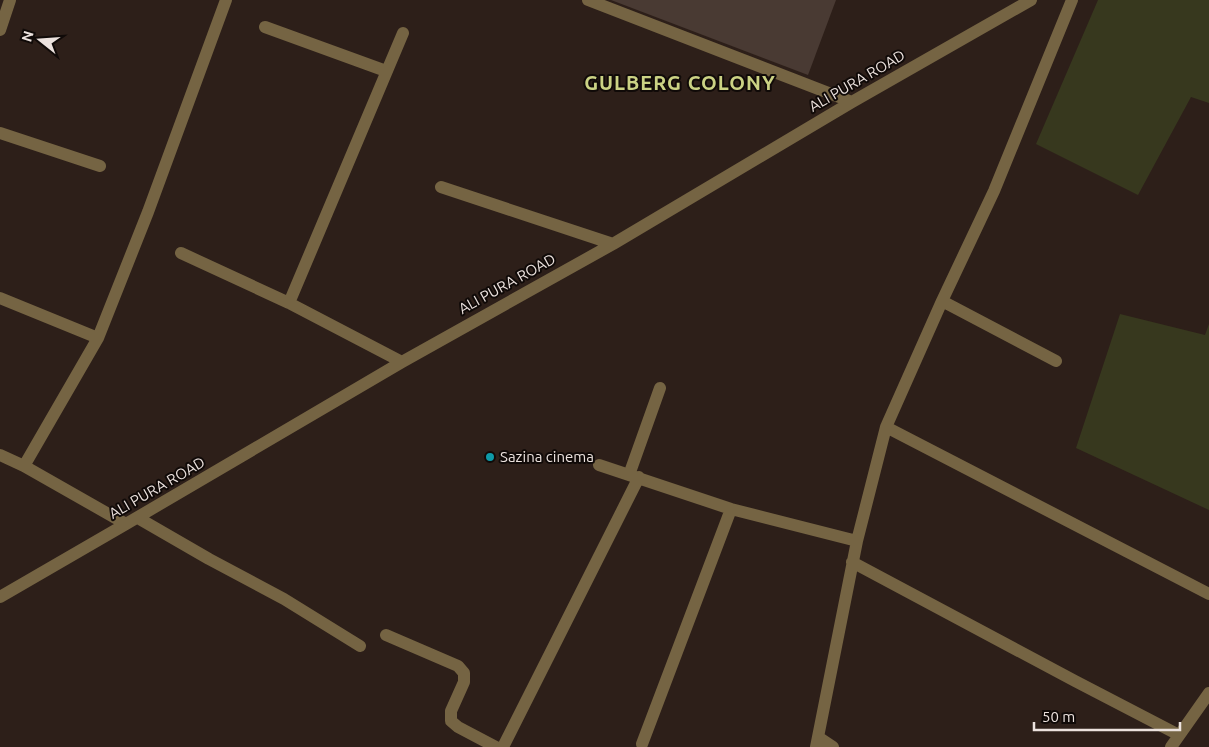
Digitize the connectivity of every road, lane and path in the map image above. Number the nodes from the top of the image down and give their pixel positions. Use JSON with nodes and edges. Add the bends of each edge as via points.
{"nodes":[{"id":1,"x":10,"y":0,"type":"edge"},
{"id":2,"x":226,"y":0,"type":"edge"},
{"id":3,"x":588,"y":0,"type":"edge"},
{"id":4,"x":1031,"y":0,"type":"edge"},
{"id":5,"x":1072,"y":0,"type":"edge"},
{"id":6,"x":264,"y":27,"type":"dead end"},
{"id":7,"x":0,"y":30,"type":"edge"},
{"id":8,"x":403,"y":33,"type":"dead end"},
{"id":9,"x":386,"y":71,"type":"junction"},
{"id":10,"x":852,"y":102,"type":"junction"},
{"id":11,"x":0,"y":133,"type":"edge"},
{"id":12,"x":100,"y":166,"type":"dead end"},
{"id":13,"x":441,"y":187,"type":"dead end"},
{"id":14,"x":612,"y":244,"type":"junction"},
{"id":15,"x":181,"y":253,"type":"dead end"},
{"id":16,"x":0,"y":298,"type":"edge"},
{"id":17,"x":942,"y":301,"type":"junction"},
{"id":18,"x":289,"y":303,"type":"junction"},
{"id":19,"x":98,"y":338,"type":"junction"},
{"id":20,"x":1056,"y":361,"type":"dead end"},
{"id":21,"x":402,"y":362,"type":"junction"},
{"id":22,"x":660,"y":388,"type":"dead end"},
{"id":23,"x":886,"y":427,"type":"junction"},
{"id":24,"x":0,"y":455,"type":"edge"},
{"id":25,"x":599,"y":465,"type":"dead end"},
{"id":26,"x":24,"y":466,"type":"junction"},
{"id":27,"x":634,"y":476,"type":"junction"},
{"id":28,"x":731,"y":509,"type":"junction"},
{"id":29,"x":132,"y":521,"type":"junction"},
{"id":30,"x":857,"y":541,"type":"junction"},
{"id":31,"x":852,"y":562,"type":"junction"},
{"id":32,"x":1209,"y":594,"type":"edge"},
{"id":33,"x":0,"y":597,"type":"edge"},
{"id":34,"x":386,"y":635,"type":"dead end"},
{"id":35,"x":360,"y":646,"type":"dead end"},
{"id":36,"x":1209,"y":693,"type":"edge"},
{"id":37,"x":1179,"y":734,"type":"junction"},
{"id":38,"x":817,"y":742,"type":"edge"},
{"id":39,"x":642,"y":744,"type":"dead end"},
{"id":40,"x":496,"y":747,"type":"edge"},
{"id":41,"x":503,"y":747,"type":"edge"},
{"id":42,"x":833,"y":747,"type":"edge"},
{"id":43,"x":1171,"y":747,"type":"edge"}],
"edges":[{"from":1,"to":7,"type":"street"},
{"from":2,"to":19,"type":"street"},
{"from":3,"to":10,"type":"street"},
{"from":4,"to":10,"type":"street","name":"ALI PURA ROAD"},
{"from":5,"to":17,"type":"street","via":[[994,191]]},
{"from":6,"to":9,"type":"street"},
{"from":8,"to":9,"type":"street"},
{"from":9,"to":18,"type":"street"},
{"from":10,"to":14,"type":"street","name":"ALI PURA ROAD"},
{"from":11,"to":12,"type":"street"},
{"from":13,"to":14,"type":"street"},
{"from":14,"to":21,"type":"street","name":"ALI PURA ROAD"},
{"from":15,"to":18,"type":"street"},
{"from":16,"to":19,"type":"street"},
{"from":17,"to":20,"type":"street"},
{"from":17,"to":23,"type":"street"},
{"from":18,"to":21,"type":"street"},
{"from":19,"to":26,"type":"street"},
{"from":21,"to":29,"type":"street","name":"ALI PURA ROAD"},
{"from":22,"to":27,"type":"street"},
{"from":23,"to":30,"type":"street"},
{"from":23,"to":32,"type":"street"},
{"from":24,"to":26,"type":"street"},
{"from":25,"to":27,"type":"street"},
{"from":26,"to":29,"type":"street"},
{"from":27,"to":28,"type":"street"},
{"from":27,"to":41,"type":"street"},
{"from":28,"to":30,"type":"street"},
{"from":28,"to":39,"type":"street"},
{"from":29,"to":33,"type":"street","name":"ALI PURA ROAD"},
{"from":29,"to":35,"type":"street","via":[[284,599]]},
{"from":30,"to":31,"type":"street"},
{"from":31,"to":37,"type":"street"},
{"from":31,"to":38,"type":"street"},
{"from":34,"to":40,"type":"street","via":[[458,666],[464,673],[464,682],[451,722]]},
{"from":36,"to":37,"type":"street"},
{"from":37,"to":43,"type":"street"},
{"from":38,"to":42,"type":"street"}]}
